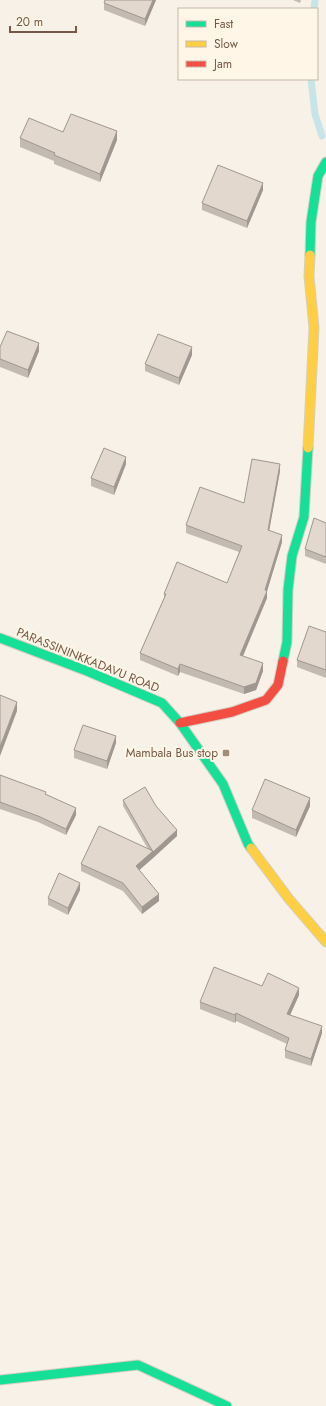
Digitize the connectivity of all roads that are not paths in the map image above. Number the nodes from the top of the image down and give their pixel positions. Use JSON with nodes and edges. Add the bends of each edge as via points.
{"nodes":[{"id":1,"x":326,"y":162,"type":"edge"},
{"id":2,"x":0,"y":638,"type":"edge"},
{"id":3,"x":180,"y":723,"type":"junction"},
{"id":4,"x":326,"y":942,"type":"edge"},
{"id":5,"x":0,"y":1380,"type":"edge"},
{"id":6,"x":227,"y":1406,"type":"edge"}],
"edges":[{"from":1,"to":3,"type":"street","via":[[318,176],[311,222],[309,276],[314,328],[304,517],[292,556],[288,590],[287,642],[278,684],[266,700],[232,712]]},
{"from":2,"to":3,"type":"street","name":"PARASSININKKADAVU ROAD","via":[[162,703]]},
{"from":3,"to":4,"type":"street","name":"PARASSININKKADAVU ROAD","via":[[223,784],[248,844],[289,900]]},
{"from":5,"to":6,"type":"street","via":[[138,1365]]}]}
